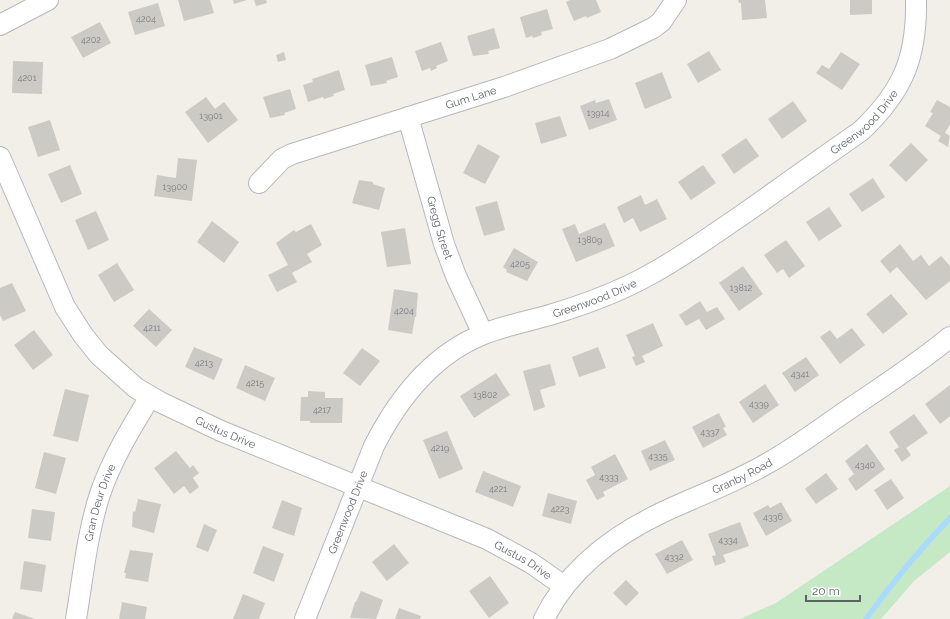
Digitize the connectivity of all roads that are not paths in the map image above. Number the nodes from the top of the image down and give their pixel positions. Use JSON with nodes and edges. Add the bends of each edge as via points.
{"nodes":[{"id":1,"x":48,"y":0,"type":"edge"},
{"id":2,"x":676,"y":0,"type":"edge"},
{"id":3,"x":916,"y":0,"type":"edge"},
{"id":4,"x":0,"y":25,"type":"edge"},
{"id":5,"x":408,"y":117,"type":"junction"},
{"id":6,"x":0,"y":157,"type":"edge"},
{"id":7,"x":259,"y":183,"type":"dead end"},
{"id":8,"x":483,"y":334,"type":"junction"},
{"id":9,"x":950,"y":336,"type":"edge"},
{"id":10,"x":150,"y":397,"type":"junction"},
{"id":11,"x":358,"y":487,"type":"junction"},
{"id":12,"x":564,"y":586,"type":"junction"},
{"id":13,"x":76,"y":619,"type":"edge"},
{"id":14,"x":305,"y":619,"type":"edge"},
{"id":15,"x":544,"y":619,"type":"edge"}],
"edges":[{"from":1,"to":4,"type":"street"},
{"from":2,"to":5,"type":"street","name":"Gum Lane","via":[[664,18],[653,28],[610,49],[504,87]]},
{"from":3,"to":8,"type":"street","name":"Greenwood Drive","via":[[912,51],[906,70],[879,114],[861,131],[682,256],[650,275],[554,314]]},
{"from":5,"to":7,"type":"street","name":"Gum Lane","via":[[292,154],[282,159]]},
{"from":5,"to":8,"type":"street","name":"Gregg Street","via":[[444,244],[463,293]]},
{"from":6,"to":10,"type":"street","name":"Gustus Drive","via":[[68,312],[99,355],[123,378]]},
{"from":8,"to":11,"type":"street","name":"Greenwood Drive","via":[[444,357],[405,394],[388,419]]},
{"from":9,"to":12,"type":"street","name":"Granby Road","via":[[911,368],[769,463],[730,484],[661,513],[628,532],[596,554]]},
{"from":10,"to":11,"type":"street","name":"Gustus Drive","via":[[215,428]]},
{"from":10,"to":13,"type":"street","name":"Gran Deur Drive","via":[[116,456],[100,493]]},
{"from":11,"to":12,"type":"street","name":"Gustus Drive","via":[[487,539],[531,563]]},
{"from":11,"to":14,"type":"street","name":"Greenwood Drive"},
{"from":12,"to":15,"type":"street","name":"Granby Road"}]}
